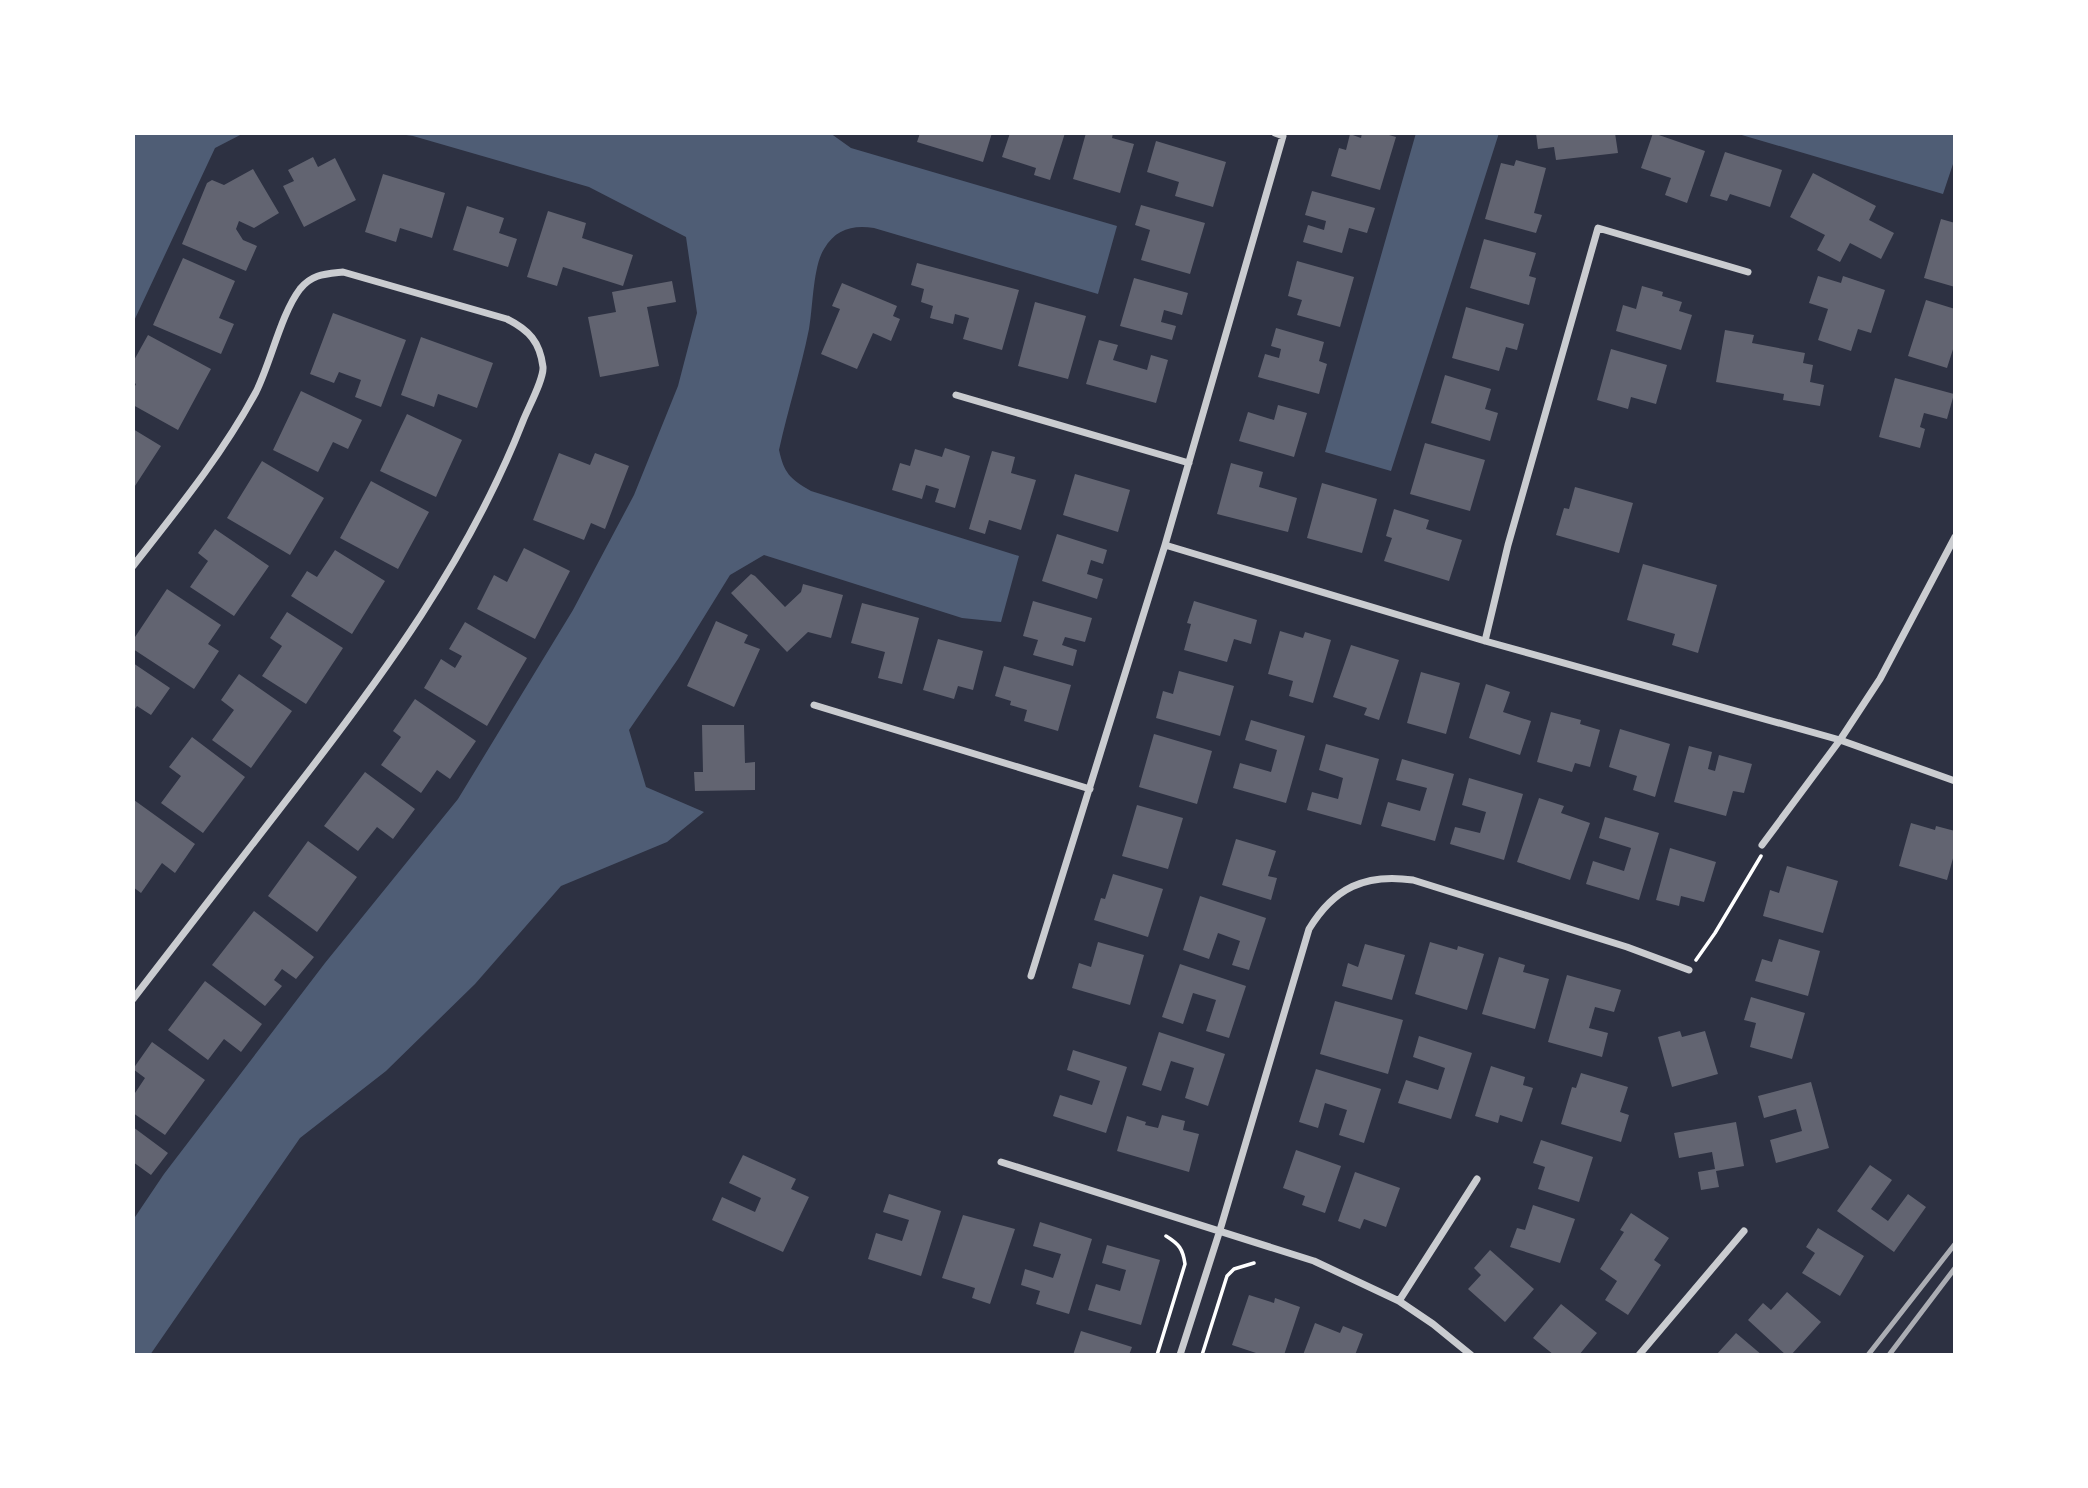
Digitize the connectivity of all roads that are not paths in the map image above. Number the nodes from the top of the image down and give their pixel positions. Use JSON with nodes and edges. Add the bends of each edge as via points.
{"nodes":[{"id":1,"x":1279,"y":134,"type":"edge"},
{"id":2,"x":1748,"y":272,"type":"dead end"},
{"id":3,"x":956,"y":395,"type":"dead end"},
{"id":4,"x":1189,"y":463,"type":"junction"},
{"id":5,"x":1955,"y":537,"type":"edge"},
{"id":6,"x":1165,"y":545,"type":"junction"},
{"id":7,"x":133,"y":566,"type":"edge"},
{"id":8,"x":1485,"y":641,"type":"junction"},
{"id":9,"x":814,"y":705,"type":"dead end"},
{"id":10,"x":1840,"y":740,"type":"junction"},
{"id":11,"x":1955,"y":781,"type":"edge"},
{"id":12,"x":1090,"y":789,"type":"junction"},
{"id":13,"x":1762,"y":845,"type":"road end"},
{"id":14,"x":1689,"y":970,"type":"road end"},
{"id":15,"x":1031,"y":976,"type":"dead end"},
{"id":16,"x":133,"y":999,"type":"edge"},
{"id":17,"x":1001,"y":1162,"type":"dead end"},
{"id":18,"x":1477,"y":1179,"type":"dead end"},
{"id":19,"x":1220,"y":1230,"type":"junction"},
{"id":20,"x":1744,"y":1231,"type":"dead end"},
{"id":21,"x":1399,"y":1301,"type":"junction"},
{"id":22,"x":1180,"y":1355,"type":"edge"},
{"id":23,"x":1471,"y":1355,"type":"edge"},
{"id":24,"x":1639,"y":1355,"type":"edge"}],
"edges":[{"from":1,"to":4,"type":"street"},
{"from":2,"to":8,"type":"street","via":[[1598,228]]},
{"from":3,"to":4,"type":"street"},
{"from":4,"to":6,"type":"street"},
{"from":5,"to":10,"type":"street","via":[[1880,679]]},
{"from":6,"to":8,"type":"street"},
{"from":6,"to":12,"type":"street"},
{"from":7,"to":16,"type":"street","via":[[227,441],[261,380],[292,302],[309,280],[343,272],[508,319],[537,341],[543,370],[516,440],[442,583],[352,715]]},
{"from":8,"to":10,"type":"street"},
{"from":9,"to":12,"type":"street"},
{"from":10,"to":11,"type":"street"},
{"from":10,"to":13,"type":"street"},
{"from":12,"to":15,"type":"street"},
{"from":14,"to":19,"type":"street","via":[[1413,880],[1372,879],[1345,890],[1320,911],[1309,929]]},
{"from":17,"to":19,"type":"street"},
{"from":18,"to":21,"type":"street"},
{"from":19,"to":21,"type":"street","via":[[1314,1261]]},
{"from":19,"to":22,"type":"street"},
{"from":20,"to":24,"type":"street"},
{"from":21,"to":23,"type":"street"}]}
